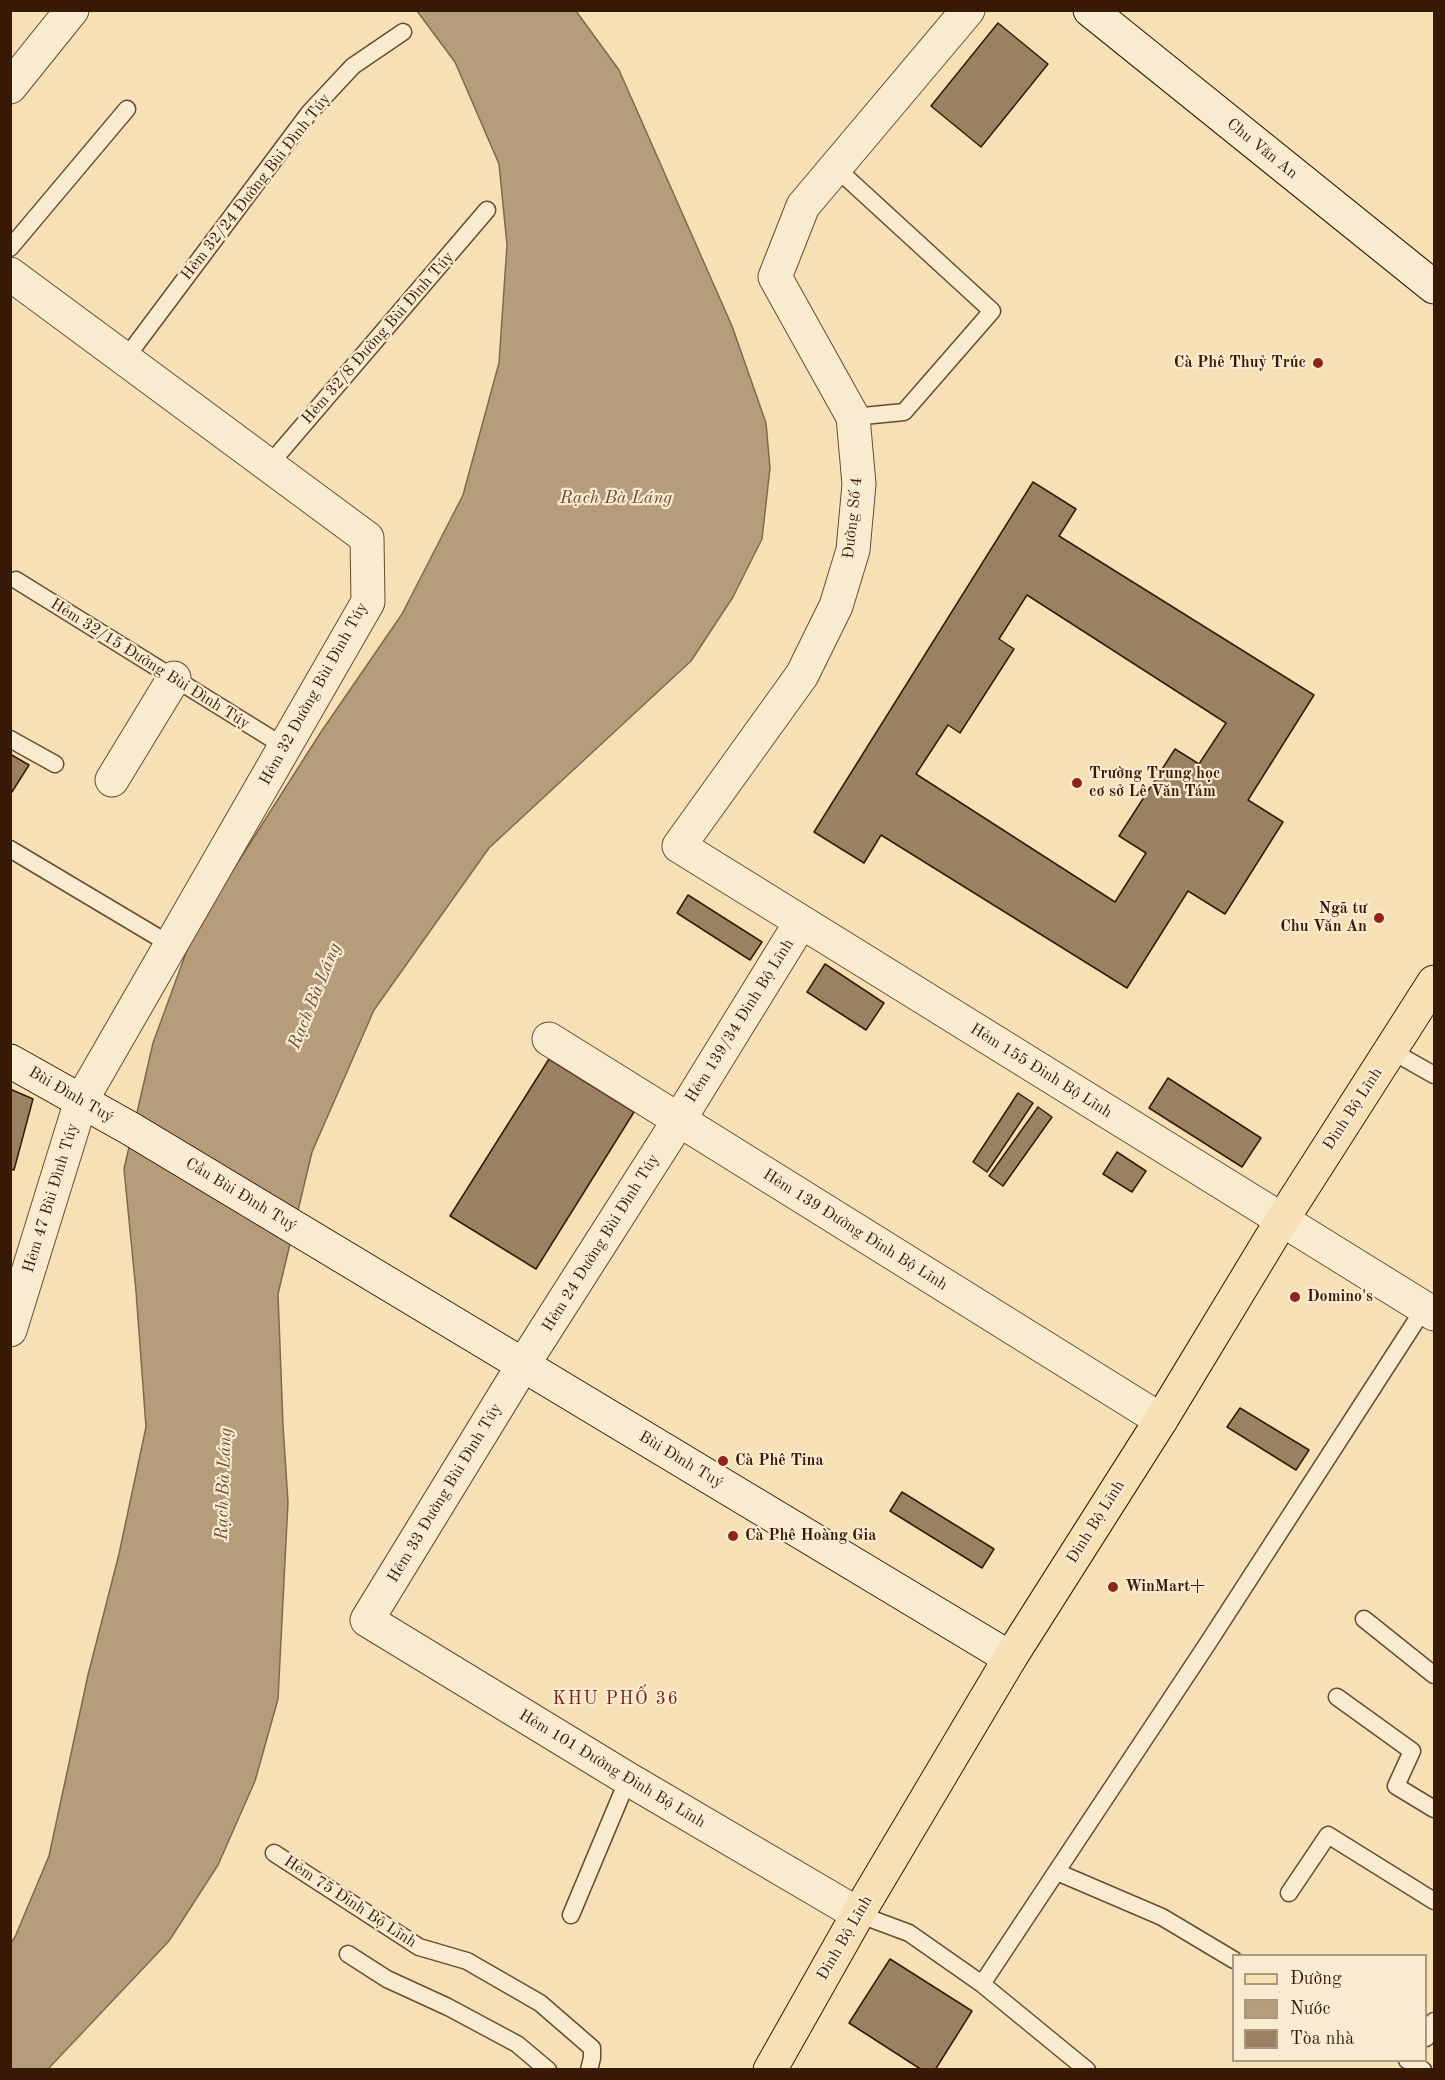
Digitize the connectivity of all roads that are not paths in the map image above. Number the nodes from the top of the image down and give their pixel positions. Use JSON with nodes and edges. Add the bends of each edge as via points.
{"nodes":[{"id":1,"x":72,"y":10,"type":"edge"},
{"id":2,"x":968,"y":10,"type":"edge"},
{"id":3,"x":1090,"y":10,"type":"edge"},
{"id":4,"x":403,"y":32,"type":"dead end"},
{"id":5,"x":10,"y":87,"type":"edge"},
{"id":6,"x":127,"y":109,"type":"dead end"},
{"id":7,"x":837,"y":168,"type":"junction"},
{"id":8,"x":488,"y":210,"type":"dead end"},
{"id":9,"x":10,"y":248,"type":"edge"},
{"id":10,"x":10,"y":274,"type":"edge"},
{"id":11,"x":1434,"y":287,"type":"edge"},
{"id":12,"x":125,"y":358,"type":"junction"},
{"id":13,"x":853,"y":417,"type":"junction"},
{"id":14,"x":269,"y":465,"type":"junction"},
{"id":15,"x":16,"y":580,"type":"dead end"},
{"id":16,"x":174,"y":678,"type":"junction"},
{"id":17,"x":10,"y":739,"type":"edge"},
{"id":18,"x":285,"y":747,"type":"junction"},
{"id":19,"x":55,"y":764,"type":"dead end"},
{"id":20,"x":112,"y":780,"type":"dead end"},
{"id":21,"x":10,"y":849,"type":"edge"},
{"id":22,"x":801,"y":922,"type":"junction"},
{"id":23,"x":171,"y":945,"type":"junction"},
{"id":24,"x":1434,"y":982,"type":"edge"},
{"id":25,"x":549,"y":1040,"type":"dead end"},
{"id":26,"x":1390,"y":1050,"type":"junction"},
{"id":27,"x":10,"y":1061,"type":"edge"},
{"id":28,"x":1434,"y":1075,"type":"edge"},
{"id":29,"x":81,"y":1101,"type":"junction"},
{"id":30,"x":679,"y":1120,"type":"junction"},
{"id":31,"x":131,"y":1129,"type":"joint"},
{"id":32,"x":1282,"y":1220,"type":"junction"},
{"id":33,"x":351,"y":1262,"type":"joint"},
{"id":34,"x":1430,"y":1310,"type":"edge"},
{"id":35,"x":10,"y":1330,"type":"edge"},
{"id":36,"x":523,"y":1365,"type":"junction"},
{"id":37,"x":1161,"y":1420,"type":"junction"},
{"id":38,"x":1364,"y":1619,"type":"dead end"},
{"id":39,"x":367,"y":1620,"type":"joint"},
{"id":40,"x":1010,"y":1658,"type":"junction"},
{"id":41,"x":1434,"y":1675,"type":"edge"},
{"id":42,"x":1337,"y":1696,"type":"dead end"},
{"id":43,"x":628,"y":1779,"type":"junction"},
{"id":44,"x":1434,"y":1809,"type":"edge"},
{"id":45,"x":274,"y":1853,"type":"dead end"},
{"id":46,"x":1057,"y":1872,"type":"junction"},
{"id":47,"x":1289,"y":1893,"type":"dead end"},
{"id":48,"x":1434,"y":1901,"type":"edge"},
{"id":49,"x":858,"y":1914,"type":"junction"},
{"id":50,"x":571,"y":1915,"type":"dead end"},
{"id":51,"x":348,"y":1954,"type":"dead end"},
{"id":52,"x":1232,"y":1959,"type":"edge"},
{"id":53,"x":982,"y":1984,"type":"junction"},
{"id":54,"x":548,"y":2070,"type":"edge"},
{"id":55,"x":589,"y":2070,"type":"edge"},
{"id":56,"x":770,"y":2070,"type":"edge"},
{"id":57,"x":1087,"y":2070,"type":"edge"}],
"edges":[{"from":1,"to":5,"type":"street"},
{"from":2,"to":7,"type":"street","name":"Đường Số 4"},
{"from":3,"to":11,"type":"street","name":"Chu Văn An"},
{"from":4,"to":12,"type":"lane","name":"Hẻm 32/24 Đường Bùi Đình Túy","via":[[353,66],[309,113]]},
{"from":6,"to":9,"type":"lane"},
{"from":7,"to":13,"type":"street","name":"Đường Số 4","via":[[804,206],[775,277]]},
{"from":7,"to":13,"type":"lane","via":[[992,311],[904,412]]},
{"from":8,"to":14,"type":"lane","name":"Hẻm 32/8 Đường Bùi Đình Túy"},
{"from":10,"to":12,"type":"street","name":"Hẻm 32 Đường Bùi Đình Túy"},
{"from":12,"to":14,"type":"street","name":"Hẻm 32 Đường Bùi Đình Túy"},
{"from":13,"to":22,"type":"street","name":"Đường Số 4","via":[[859,484],[853,550],[836,606],[802,675],[679,846]]},
{"from":14,"to":18,"type":"street","name":"Hẻm 32 Đường Bùi Đình Túy","via":[[367,538],[368,602]]},
{"from":15,"to":16,"type":"lane","name":"Hẻm 32/15 Đường Bùi Đình Túy"},
{"from":16,"to":18,"type":"lane","name":"Hẻm 32/15 Đường Bùi Đình Túy"},
{"from":16,"to":20,"type":"street"},
{"from":17,"to":19,"type":"lane"},
{"from":18,"to":23,"type":"street","name":"Hẻm 32 Đường Bùi Đình Túy"},
{"from":21,"to":23,"type":"lane"},
{"from":22,"to":30,"type":"street","name":"Hẻm 139/34 Đinh Bộ Lĩnh"},
{"from":22,"to":32,"type":"street","name":"Hẻm 155 Đinh Bộ Lĩnh"},
{"from":23,"to":29,"type":"street","name":"Hẻm 32 Đường Bùi Đình Túy"},
{"from":24,"to":26,"type":"main road","name":"Đinh Bộ Lĩnh"},
{"from":25,"to":30,"type":"street","name":"Hẻm 139 Đường Đinh Bộ Lĩnh"},
{"from":26,"to":28,"type":"lane"},
{"from":26,"to":32,"type":"main road","name":"Đinh Bộ Lĩnh"},
{"from":27,"to":29,"type":"street","name":"Bùi Đình Tuý"},
{"from":29,"to":31,"type":"street","name":"Bùi Đình Tuý"},
{"from":29,"to":35,"type":"street","name":"Hẻm 47 Bùi Đình Túy"},
{"from":30,"to":36,"type":"street","name":"Hẻm 24 Đường Bùi Đình Túy"},
{"from":30,"to":37,"type":"street","name":"Hẻm 139 Đường Đinh Bộ Lĩnh"},
{"from":31,"to":33,"type":"street","name":"Cầu Bùi Đình Tuý"},
{"from":32,"to":34,"type":"street","name":"Hẻm 155 Đinh Bộ Lĩnh"},
{"from":32,"to":37,"type":"main road","name":"Đinh Bộ Lĩnh"},
{"from":33,"to":36,"type":"street","name":"Bùi Đình Tuý"},
{"from":34,"to":46,"type":"lane"},
{"from":36,"to":39,"type":"street","name":"Hẻm 33 Đường Bùi Đình Túy"},
{"from":36,"to":40,"type":"street","name":"Bùi Đình Tuý"},
{"from":37,"to":40,"type":"main road","name":"Đinh Bộ Lĩnh"},
{"from":38,"to":41,"type":"lane"},
{"from":39,"to":43,"type":"street","name":"Hẻm 101 Đường Đinh Bộ Lĩnh"},
{"from":40,"to":49,"type":"main road","name":"Đinh Bộ Lĩnh"},
{"from":42,"to":44,"type":"lane","via":[[1412,1751],[1396,1786]]},
{"from":43,"to":49,"type":"street","name":"Hẻm 101 Đường Đinh Bộ Lĩnh"},
{"from":43,"to":50,"type":"lane"},
{"from":45,"to":55,"type":"lane","name":"Hẻm 75 Đinh Bộ Lĩnh","via":[[419,1947],[467,1961],[540,2003],[592,2048]]},
{"from":46,"to":52,"type":"lane","via":[[1162,1917]]},
{"from":46,"to":53,"type":"lane"},
{"from":47,"to":48,"type":"lane","via":[[1328,1835]]},
{"from":49,"to":53,"type":"lane","via":[[909,1934]]},
{"from":49,"to":56,"type":"main road","name":"Đinh Bộ Lĩnh"},
{"from":51,"to":54,"type":"lane","via":[[387,1979],[517,2044]]},
{"from":53,"to":57,"type":"lane"}]}
